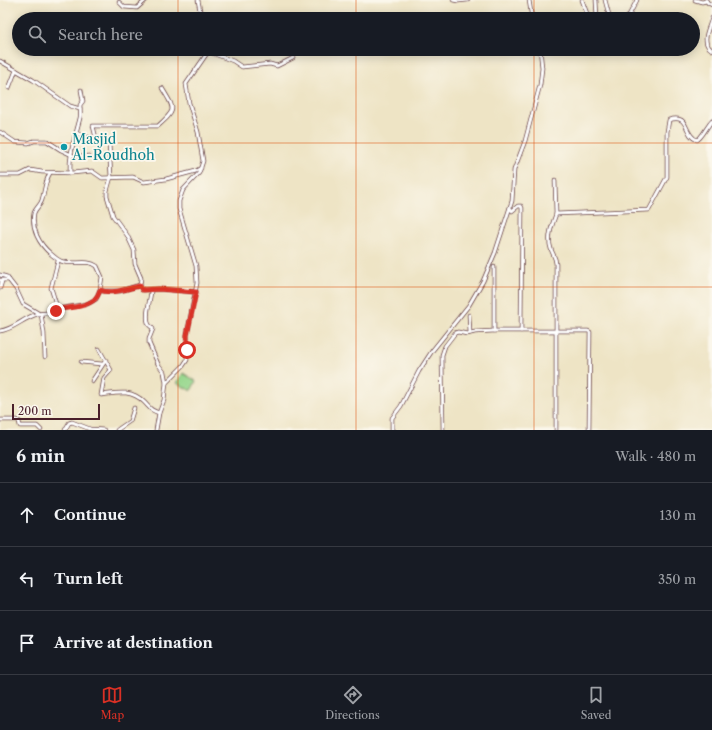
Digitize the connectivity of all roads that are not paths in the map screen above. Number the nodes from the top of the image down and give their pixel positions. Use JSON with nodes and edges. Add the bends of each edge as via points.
{"nodes":[{"id":1,"x":146,"y":0,"type":"edge"},
{"id":2,"x":198,"y":0,"type":"edge"},
{"id":3,"x":453,"y":0,"type":"edge"},
{"id":4,"x":468,"y":0,"type":"edge"},
{"id":5,"x":529,"y":0,"type":"edge"},
{"id":6,"x":582,"y":0,"type":"edge"},
{"id":7,"x":596,"y":0,"type":"edge"},
{"id":8,"x":605,"y":0,"type":"edge"},
{"id":9,"x":637,"y":0,"type":"edge"},
{"id":10,"x":695,"y":0,"type":"edge"},
{"id":11,"x":706,"y":0,"type":"edge"},
{"id":12,"x":119,"y":2,"type":"dead end"},
{"id":13,"x":712,"y":5,"type":"edge"},
{"id":14,"x":201,"y":12,"type":"edge"},
{"id":15,"x":531,"y":12,"type":"edge"},
{"id":16,"x":586,"y":12,"type":"edge"},
{"id":17,"x":597,"y":12,"type":"edge"},
{"id":18,"x":608,"y":12,"type":"edge"},
{"id":19,"x":631,"y":12,"type":"edge"},
{"id":20,"x":712,"y":18,"type":"edge"},
{"id":21,"x":712,"y":50,"type":"edge"},
{"id":22,"x":205,"y":56,"type":"edge"},
{"id":23,"x":220,"y":56,"type":"edge"},
{"id":24,"x":541,"y":56,"type":"edge"},
{"id":25,"x":293,"y":58,"type":"dead end"},
{"id":26,"x":0,"y":61,"type":"edge"},
{"id":27,"x":16,"y":70,"type":"junction"},
{"id":28,"x":9,"y":88,"type":"dead end"},
{"id":29,"x":162,"y":88,"type":"dead end"},
{"id":30,"x":81,"y":90,"type":"dead end"},
{"id":31,"x":80,"y":109,"type":"junction"},
{"id":32,"x":712,"y":121,"type":"edge"},
{"id":33,"x":0,"y":132,"type":"edge"},
{"id":34,"x":76,"y":132,"type":"junction"},
{"id":35,"x":109,"y":143,"type":"dead end"},
{"id":36,"x":70,"y":155,"type":"junction"},
{"id":37,"x":89,"y":156,"type":"dead end"},
{"id":38,"x":202,"y":168,"type":"junction"},
{"id":39,"x":50,"y":173,"type":"junction"},
{"id":40,"x":70,"y":173,"type":"junction"},
{"id":41,"x":0,"y":175,"type":"edge"},
{"id":42,"x":111,"y":177,"type":"junction"},
{"id":43,"x":555,"y":180,"type":"dead end"},
{"id":44,"x":510,"y":208,"type":"junction"},
{"id":45,"x":556,"y":214,"type":"junction"},
{"id":46,"x":58,"y":261,"type":"junction"},
{"id":47,"x":494,"y":267,"type":"dead end"},
{"id":48,"x":0,"y":275,"type":"edge"},
{"id":49,"x":1,"y":280,"type":"edge"},
{"id":50,"x":9,"y":280,"type":"junction"},
{"id":51,"x":140,"y":286,"type":"junction"},
{"id":52,"x":0,"y":288,"type":"edge"},
{"id":53,"x":100,"y":290,"type":"junction"},
{"id":54,"x":151,"y":290,"type":"junction"},
{"id":55,"x":196,"y":292,"type":"junction"},
{"id":56,"x":57,"y":309,"type":"junction"},
{"id":57,"x":40,"y":314,"type":"junction"},
{"id":58,"x":469,"y":315,"type":"dead end"},
{"id":59,"x":454,"y":324,"type":"junction"},
{"id":60,"x":0,"y":330,"type":"edge"},
{"id":61,"x":494,"y":331,"type":"junction"},
{"id":62,"x":520,"y":331,"type":"junction"},
{"id":63,"x":556,"y":331,"type":"junction"},
{"id":64,"x":458,"y":332,"type":"junction"},
{"id":65,"x":470,"y":333,"type":"junction"},
{"id":66,"x":99,"y":349,"type":"dead end"},
{"id":67,"x":45,"y":358,"type":"dead end"},
{"id":68,"x":106,"y":360,"type":"junction"},
{"id":69,"x":81,"y":362,"type":"dead end"},
{"id":70,"x":102,"y":364,"type":"junction"},
{"id":71,"x":92,"y":381,"type":"dead end"},
{"id":72,"x":166,"y":383,"type":"junction"},
{"id":73,"x":134,"y":408,"type":"dead end"},
{"id":74,"x":159,"y":413,"type":"junction"},
{"id":75,"x":0,"y":420,"type":"edge"},
{"id":76,"x":20,"y":428,"type":"edge"},
{"id":77,"x":40,"y":430,"type":"edge"},
{"id":78,"x":65,"y":430,"type":"edge"},
{"id":79,"x":104,"y":430,"type":"edge"},
{"id":80,"x":117,"y":430,"type":"edge"},
{"id":81,"x":156,"y":430,"type":"edge"},
{"id":82,"x":392,"y":430,"type":"edge"},
{"id":83,"x":443,"y":430,"type":"edge"},
{"id":84,"x":556,"y":430,"type":"edge"},
{"id":85,"x":589,"y":430,"type":"edge"}],
"edges":[{"from":1,"to":12,"type":"street","via":[[137,8],[124,7]]},
{"from":2,"to":14,"type":"street"},
{"from":3,"to":4,"type":"street"},
{"from":5,"to":15,"type":"street"},
{"from":6,"to":16,"type":"street"},
{"from":7,"to":17,"type":"street"},
{"from":8,"to":18,"type":"street"},
{"from":9,"to":19,"type":"street"},
{"from":10,"to":11,"type":"street"},
{"from":11,"to":13,"type":"street"},
{"from":20,"to":21,"type":"street","via":[[705,38],[706,44]]},
{"from":22,"to":38,"type":"street","via":[[186,84],[198,132]]},
{"from":23,"to":25,"type":"street","via":[[242,67],[270,64],[276,66]]},
{"from":24,"to":44,"type":"street","via":[[540,85],[525,141],[514,170]]},
{"from":26,"to":27,"type":"street"},
{"from":27,"to":28,"type":"street"},
{"from":27,"to":31,"type":"street","via":[[70,106]]},
{"from":29,"to":34,"type":"street","via":[[172,104],[172,114],[158,126],[93,126],[96,138]]},
{"from":30,"to":31,"type":"street","via":[[84,101]]},
{"from":31,"to":34,"type":"street","via":[[81,116]]},
{"from":32,"to":45,"type":"street","via":[[700,140],[697,140],[693,139],[679,118],[669,120],[667,177],[649,210]]},
{"from":33,"to":36,"type":"street","via":[[15,142],[47,141]]},
{"from":34,"to":36,"type":"street"},
{"from":35,"to":42,"type":"street"},
{"from":36,"to":37,"type":"street"},
{"from":36,"to":40,"type":"street"},
{"from":38,"to":42,"type":"street","via":[[172,178],[151,181],[141,181],[133,177]]},
{"from":38,"to":55,"type":"street","via":[[182,190],[179,204],[196,270]]},
{"from":39,"to":40,"type":"street"},
{"from":39,"to":41,"type":"street","via":[[30,170],[20,175]]},
{"from":39,"to":46,"type":"street","via":[[42,200],[35,210],[35,232],[39,243]]},
{"from":40,"to":42,"type":"street","via":[[92,171],[102,178]]},
{"from":42,"to":51,"type":"street","via":[[107,192],[111,213],[127,235],[133,249],[135,264],[141,278]]},
{"from":43,"to":45,"type":"street"},
{"from":44,"to":59,"type":"street","via":[[500,241],[486,273],[469,305]]},
{"from":44,"to":62,"type":"street","via":[[512,211],[518,206],[522,208]]},
{"from":45,"to":63,"type":"street","via":[[550,240],[556,264]]},
{"from":46,"to":53,"type":"street","via":[[88,262],[97,266],[102,277]]},
{"from":46,"to":56,"type":"street","via":[[51,288]]},
{"from":47,"to":61,"type":"street"},
{"from":48,"to":50,"type":"street"},
{"from":49,"to":50,"type":"street"},
{"from":49,"to":52,"type":"street"},
{"from":50,"to":57,"type":"street","via":[[23,304]]},
{"from":51,"to":53,"type":"street","via":[[117,291]]},
{"from":51,"to":54,"type":"street","via":[[142,290]]},
{"from":53,"to":56,"type":"street","via":[[94,300],[87,304]]},
{"from":54,"to":55,"type":"street"},
{"from":54,"to":72,"type":"street","via":[[147,309],[149,325],[153,329],[149,343],[164,372]]},
{"from":55,"to":72,"type":"street","via":[[187,335],[187,360]]},
{"from":56,"to":57,"type":"street","via":[[54,312]]},
{"from":57,"to":60,"type":"street","via":[[12,328]]},
{"from":57,"to":67,"type":"street"},
{"from":58,"to":65,"type":"street"},
{"from":59,"to":64,"type":"street"},
{"from":59,"to":82,"type":"street","via":[[419,371],[392,418]]},
{"from":61,"to":62,"type":"street"},
{"from":61,"to":65,"type":"street"},
{"from":62,"to":63,"type":"street"},
{"from":63,"to":84,"type":"street"},
{"from":63,"to":85,"type":"street","via":[[590,333]]},
{"from":64,"to":65,"type":"street"},
{"from":64,"to":83,"type":"street","via":[[442,353]]},
{"from":66,"to":68,"type":"street"},
{"from":68,"to":70,"type":"street"},
{"from":68,"to":74,"type":"street","via":[[112,370],[104,378],[101,395],[131,393],[151,410]]},
{"from":69,"to":70,"type":"street"},
{"from":70,"to":71,"type":"street"},
{"from":72,"to":74,"type":"street","via":[[164,402]]},
{"from":73,"to":80,"type":"street","via":[[130,421]]},
{"from":74,"to":81,"type":"street"},
{"from":75,"to":76,"type":"street","via":[[17,420]]},
{"from":76,"to":77,"type":"street","via":[[37,426]]},
{"from":78,"to":79,"type":"street","via":[[69,423],[74,422],[90,429]]}]}
